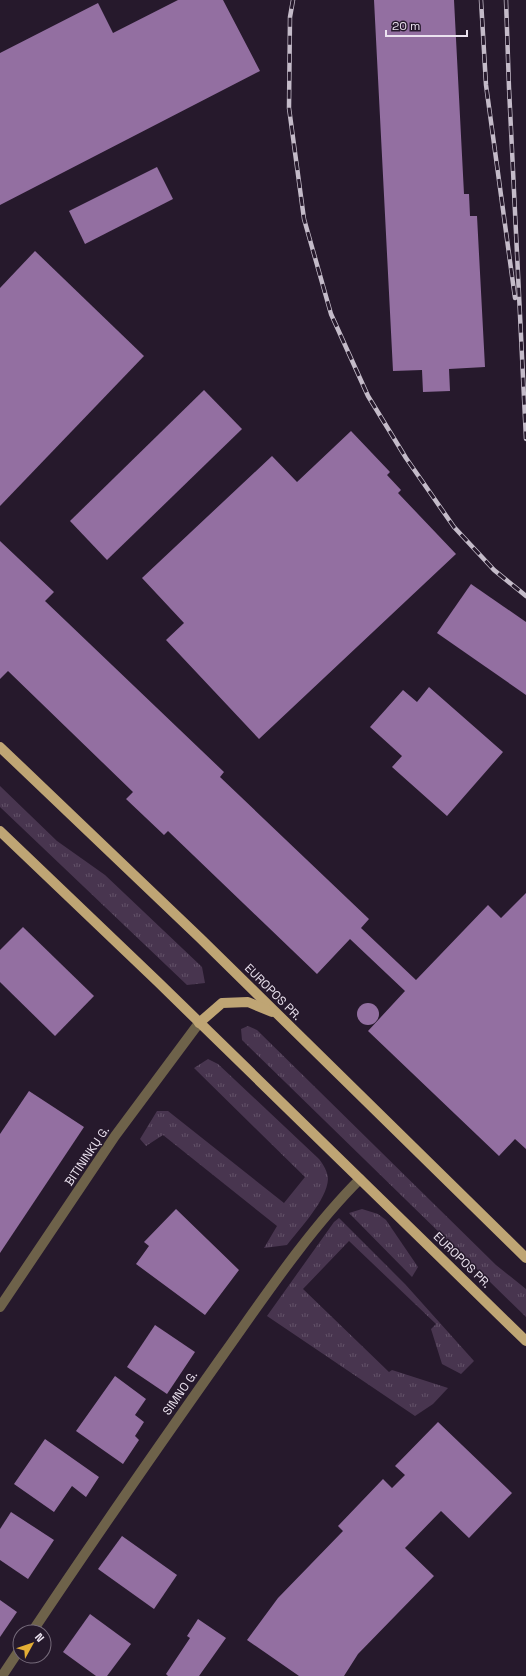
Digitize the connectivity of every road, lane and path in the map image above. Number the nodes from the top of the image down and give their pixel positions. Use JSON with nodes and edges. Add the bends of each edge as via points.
{"nodes":[{"id":1,"x":0,"y":747,"type":"edge"},
{"id":2,"x":0,"y":831,"type":"edge"},
{"id":3,"x":277,"y":1013,"type":"junction"},
{"id":4,"x":199,"y":1023,"type":"junction"},
{"id":5,"x":360,"y":1179,"type":"junction"},
{"id":6,"x":526,"y":1258,"type":"edge"},
{"id":7,"x":0,"y":1307,"type":"edge"},
{"id":8,"x":526,"y":1341,"type":"edge"},
{"id":9,"x":37,"y":1624,"type":"edge"},
{"id":10,"x":12,"y":1661,"type":"edge"},
{"id":11,"x":2,"y":1676,"type":"edge"}],
"edges":[{"from":1,"to":3,"type":"main road","name":"EUROPOS PR."},
{"from":2,"to":4,"type":"main road","name":"EUROPOS PR."},
{"from":3,"to":4,"type":"main road","via":[[248,1002],[222,1004]]},
{"from":3,"to":6,"type":"main road","name":"EUROPOS PR."},
{"from":4,"to":5,"type":"main road","name":"EUROPOS PR."},
{"from":4,"to":7,"type":"street","name":"BITININKŲ G.","via":[[116,1136]]},
{"from":5,"to":8,"type":"main road","name":"EUROPOS PR."},
{"from":5,"to":9,"type":"street","name":"SIMNO G.","via":[[334,1205],[250,1317]]},
{"from":10,"to":11,"type":"street"}]}
